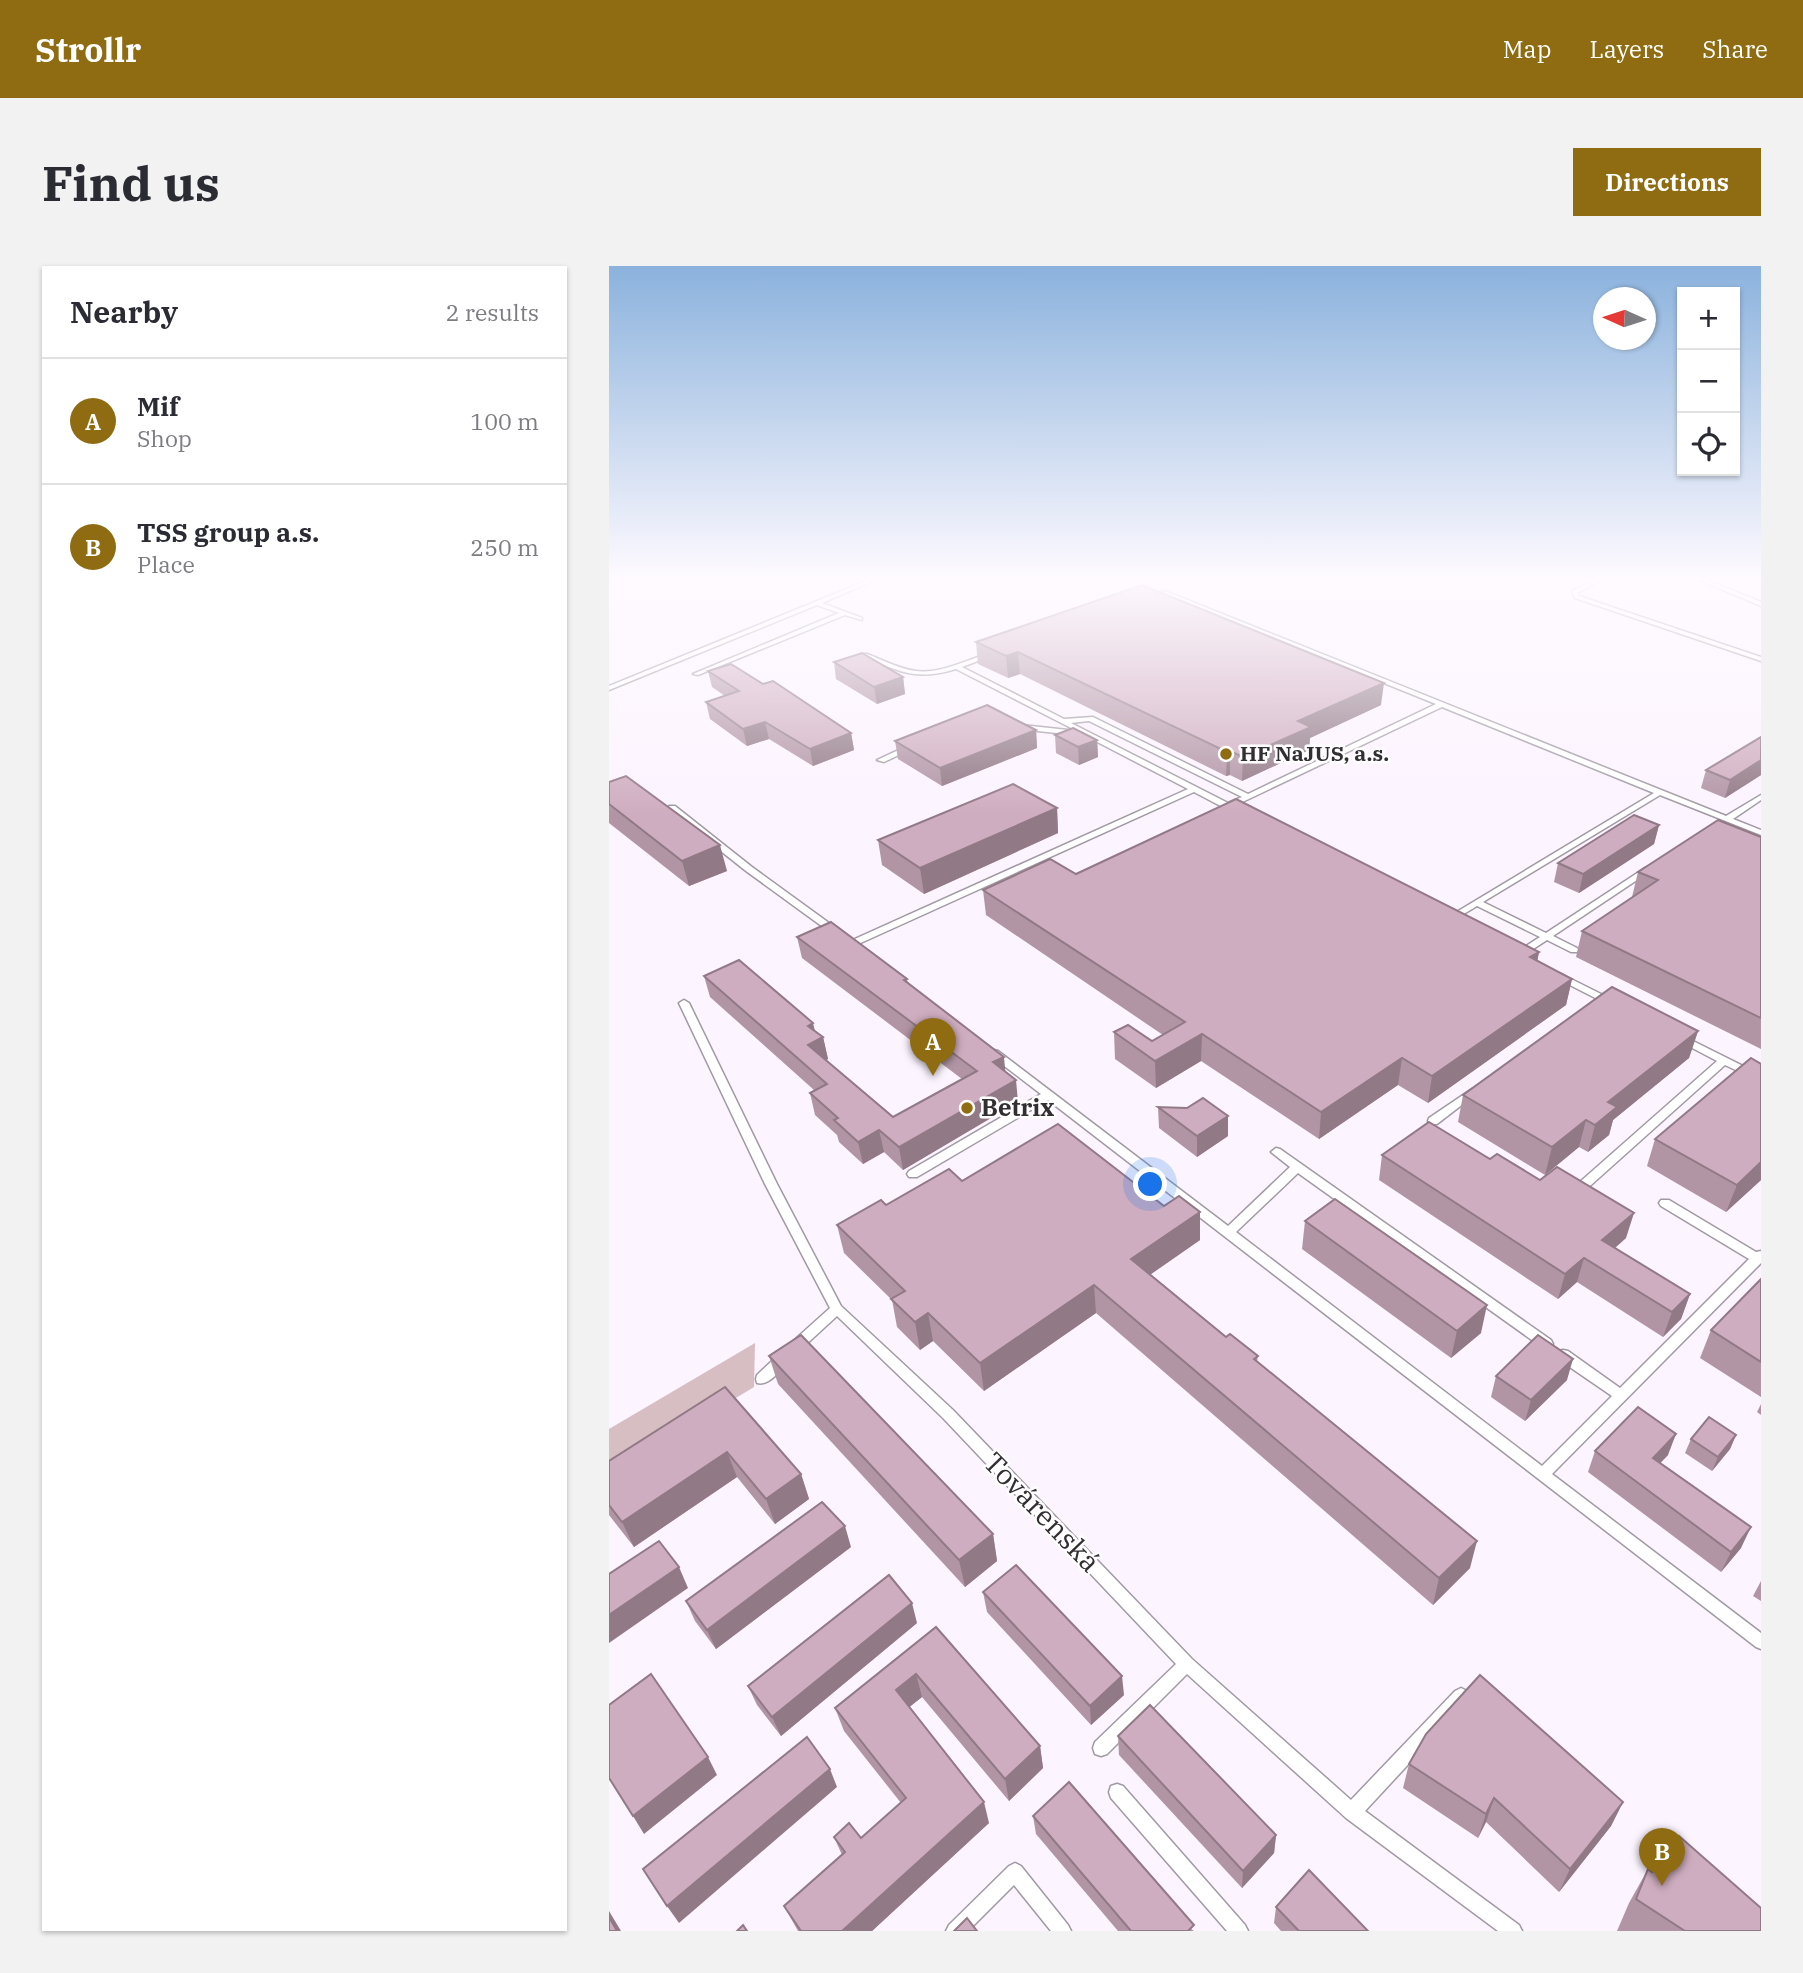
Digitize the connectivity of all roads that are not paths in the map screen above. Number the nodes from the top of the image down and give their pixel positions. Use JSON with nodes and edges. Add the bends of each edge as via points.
{"nodes":[{"id":1,"x":681,"y":659,"type":"edge"},
{"id":2,"x":733,"y":659,"type":"edge"},
{"id":3,"x":875,"y":659,"type":"edge"},
{"id":4,"x":977,"y":659,"type":"edge"},
{"id":5,"x":1329,"y":659,"type":"edge"},
{"id":6,"x":956,"y":666,"type":"junction"},
{"id":7,"x":696,"y":674,"type":"dead end"},
{"id":8,"x":609,"y":688,"type":"edge"},
{"id":9,"x":1442,"y":704,"type":"junction"},
{"id":10,"x":1063,"y":721,"type":"junction"},
{"id":11,"x":1016,"y":724,"type":"edge"},
{"id":12,"x":1088,"y":734,"type":"junction"},
{"id":13,"x":919,"y":745,"type":"edge"},
{"id":14,"x":881,"y":760,"type":"dead end"},
{"id":15,"x":1195,"y":789,"type":"junction"},
{"id":16,"x":1660,"y":792,"type":"junction"},
{"id":17,"x":1249,"y":797,"type":"junction"},
{"id":18,"x":1761,"y":797,"type":"edge"},
{"id":19,"x":1229,"y":806,"type":"junction"},
{"id":20,"x":673,"y":808,"type":"edge"},
{"id":21,"x":1241,"y":813,"type":"edge"},
{"id":22,"x":1727,"y":819,"type":"junction"},
{"id":23,"x":1761,"y":833,"type":"edge"},
{"id":24,"x":1655,"y":866,"type":"edge"},
{"id":25,"x":1477,"y":903,"type":"junction"},
{"id":26,"x":1437,"y":913,"type":"edge"},
{"id":27,"x":1450,"y":919,"type":"junction"},
{"id":28,"x":1461,"y":925,"type":"edge"},
{"id":29,"x":1546,"y":937,"type":"junction"},
{"id":30,"x":851,"y":944,"type":"junction"},
{"id":31,"x":1507,"y":949,"type":"edge"},
{"id":32,"x":1574,"y":950,"type":"dead end"},
{"id":33,"x":862,"y":952,"type":"edge"},
{"id":34,"x":1518,"y":955,"type":"junction"},
{"id":35,"x":1530,"y":961,"type":"edge"},
{"id":36,"x":1554,"y":973,"type":"edge"},
{"id":37,"x":1601,"y":997,"type":"junction"},
{"id":38,"x":684,"y":1003,"type":"dead end"},
{"id":39,"x":1590,"y":1006,"type":"edge"},
{"id":40,"x":1626,"y":1010,"type":"edge"},
{"id":41,"x":1675,"y":1035,"type":"edge"},
{"id":42,"x":983,"y":1045,"type":"edge"},
{"id":43,"x":1724,"y":1060,"type":"junction"},
{"id":44,"x":1761,"y":1079,"type":"edge"},
{"id":45,"x":1478,"y":1088,"type":"edge"},
{"id":46,"x":1048,"y":1095,"type":"junction"},
{"id":47,"x":1433,"y":1121,"type":"edge"},
{"id":48,"x":1276,"y":1152,"type":"dead end"},
{"id":49,"x":1297,"y":1167,"type":"junction"},
{"id":50,"x":913,"y":1174,"type":"dead end"},
{"id":51,"x":1576,"y":1192,"type":"edge"},
{"id":52,"x":1665,"y":1203,"type":"dead end"},
{"id":53,"x":1228,"y":1233,"type":"junction"},
{"id":54,"x":1759,"y":1257,"type":"edge"},
{"id":55,"x":837,"y":1309,"type":"junction"},
{"id":56,"x":762,"y":1379,"type":"dead end"},
{"id":57,"x":1621,"y":1396,"type":"junction"},
{"id":58,"x":1543,"y":1474,"type":"junction"},
{"id":59,"x":1761,"y":1642,"type":"edge"},
{"id":60,"x":1187,"y":1664,"type":"junction"},
{"id":61,"x":1461,"y":1696,"type":"edge"},
{"id":62,"x":1101,"y":1748,"type":"dead end"},
{"id":63,"x":1117,"y":1791,"type":"dead end"},
{"id":64,"x":1352,"y":1812,"type":"junction"},
{"id":65,"x":955,"y":1931,"type":"edge"},
{"id":66,"x":1062,"y":1931,"type":"edge"},
{"id":67,"x":1239,"y":1931,"type":"edge"},
{"id":68,"x":1513,"y":1931,"type":"edge"}],
"edges":[{"from":1,"to":8,"type":"lane"},
{"from":2,"to":7,"type":"lane"},
{"from":3,"to":6,"type":"lane","via":[[917,675]]},
{"from":4,"to":6,"type":"lane"},
{"from":5,"to":9,"type":"lane"},
{"from":6,"to":10,"type":"lane"},
{"from":9,"to":16,"type":"lane"},
{"from":9,"to":17,"type":"lane"},
{"from":10,"to":12,"type":"lane"},
{"from":10,"to":17,"type":"lane","via":[[1090,719]]},
{"from":11,"to":12,"type":"lane"},
{"from":12,"to":15,"type":"lane"},
{"from":13,"to":14,"type":"lane"},
{"from":15,"to":19,"type":"lane"},
{"from":15,"to":30,"type":"lane"},
{"from":16,"to":22,"type":"lane"},
{"from":16,"to":25,"type":"lane"},
{"from":17,"to":19,"type":"lane"},
{"from":18,"to":22,"type":"lane"},
{"from":19,"to":21,"type":"lane"},
{"from":20,"to":30,"type":"lane"},
{"from":22,"to":23,"type":"lane"},
{"from":24,"to":29,"type":"lane"},
{"from":25,"to":27,"type":"lane"},
{"from":25,"to":29,"type":"lane"},
{"from":26,"to":27,"type":"lane"},
{"from":27,"to":28,"type":"lane"},
{"from":29,"to":32,"type":"lane"},
{"from":29,"to":34,"type":"lane"},
{"from":30,"to":33,"type":"lane"},
{"from":31,"to":34,"type":"lane"},
{"from":34,"to":35,"type":"lane"},
{"from":36,"to":37,"type":"lane"},
{"from":37,"to":39,"type":"lane"},
{"from":37,"to":40,"type":"lane"},
{"from":38,"to":55,"type":"lane","name":"Továrenská"},
{"from":41,"to":43,"type":"lane"},
{"from":42,"to":46,"type":"lane"},
{"from":43,"to":44,"type":"lane"},
{"from":43,"to":51,"type":"lane"},
{"from":45,"to":47,"type":"lane"},
{"from":46,"to":50,"type":"lane"},
{"from":46,"to":53,"type":"lane"},
{"from":48,"to":49,"type":"lane"},
{"from":49,"to":53,"type":"lane"},
{"from":49,"to":57,"type":"lane"},
{"from":52,"to":54,"type":"lane"},
{"from":53,"to":58,"type":"lane"},
{"from":54,"to":57,"type":"lane"},
{"from":55,"to":56,"type":"lane"},
{"from":55,"to":60,"type":"lane","name":"Továrenská","via":[[948,1414]]},
{"from":57,"to":58,"type":"lane"},
{"from":58,"to":59,"type":"lane"},
{"from":60,"to":62,"type":"lane"},
{"from":60,"to":64,"type":"lane","name":"Továrenská"},
{"from":61,"to":64,"type":"lane"},
{"from":63,"to":67,"type":"lane"},
{"from":64,"to":68,"type":"lane","name":"Továrenská"},
{"from":65,"to":66,"type":"lane","via":[[1015,1872]]}]}
